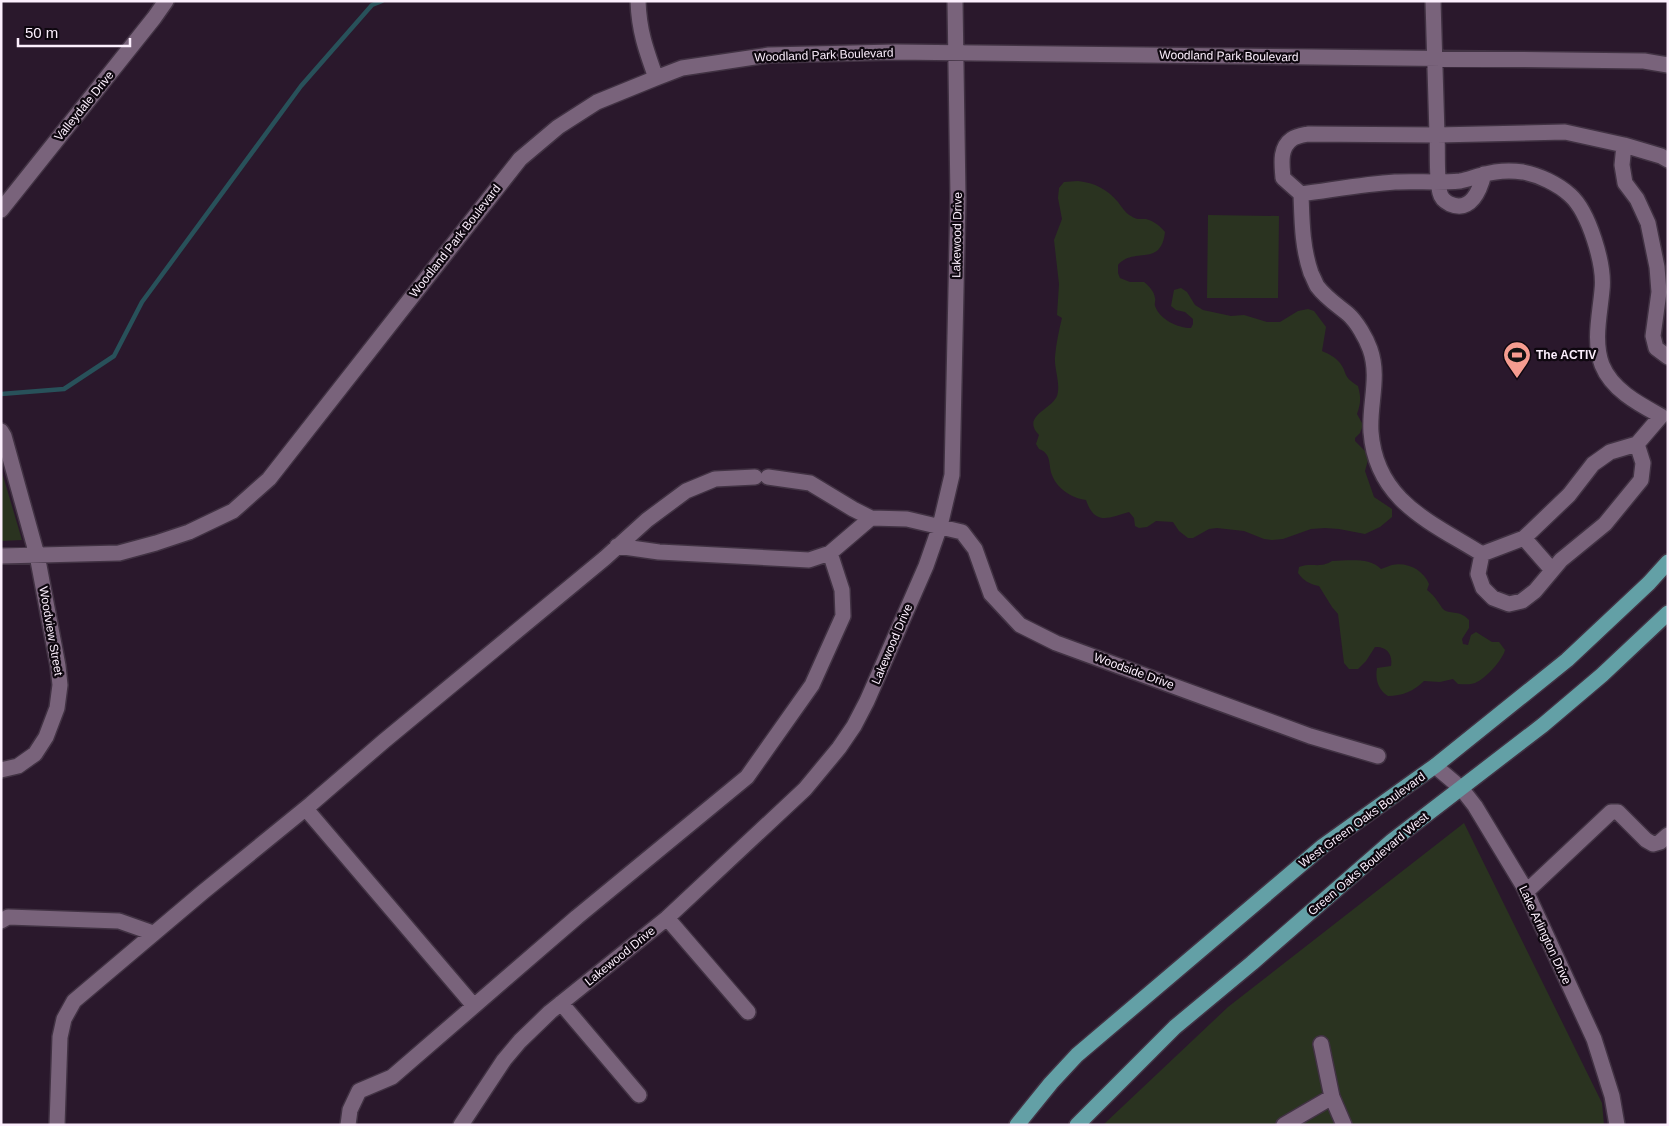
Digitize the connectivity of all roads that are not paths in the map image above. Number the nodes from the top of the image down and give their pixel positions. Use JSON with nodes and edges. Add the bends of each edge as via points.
{"nodes":[{"id":1,"x":166,"y":1,"type":"edge"},
{"id":2,"x":638,"y":1,"type":"edge"},
{"id":3,"x":955,"y":1,"type":"edge"},
{"id":4,"x":1433,"y":1,"type":"edge"},
{"id":5,"x":956,"y":53,"type":"junction"},
{"id":6,"x":1436,"y":58,"type":"junction"},
{"id":7,"x":1668,"y":64,"type":"edge"},
{"id":8,"x":656,"y":78,"type":"junction"},
{"id":9,"x":1437,"y":135,"type":"junction"},
{"id":10,"x":1624,"y":145,"type":"junction"},
{"id":11,"x":1668,"y":160,"type":"edge"},
{"id":12,"x":1484,"y":174,"type":"junction"},
{"id":13,"x":1439,"y":182,"type":"junction"},
{"id":14,"x":1301,"y":194,"type":"junction"},
{"id":15,"x":1,"y":210,"type":"edge"},
{"id":16,"x":1668,"y":357,"type":"edge"},
{"id":17,"x":1665,"y":414,"type":"edge"},
{"id":18,"x":3,"y":433,"type":"edge"},
{"id":19,"x":1637,"y":444,"type":"junction"},
{"id":20,"x":871,"y":518,"type":"junction"},
{"id":21,"x":940,"y":526,"type":"junction"},
{"id":22,"x":1524,"y":538,"type":"junction"},
{"id":23,"x":617,"y":546,"type":"junction"},
{"id":24,"x":830,"y":553,"type":"junction"},
{"id":25,"x":1482,"y":554,"type":"junction"},
{"id":26,"x":37,"y":555,"type":"junction"},
{"id":27,"x":1,"y":556,"type":"edge"},
{"id":28,"x":1668,"y":562,"type":"edge"},
{"id":29,"x":1552,"y":570,"type":"junction"},
{"id":30,"x":1668,"y":613,"type":"edge"},
{"id":31,"x":1378,"y":756,"type":"dead end"},
{"id":32,"x":1435,"y":766,"type":"junction"},
{"id":33,"x":1,"y":770,"type":"edge"},
{"id":34,"x":1461,"y":788,"type":"junction"},
{"id":35,"x":306,"y":809,"type":"junction"},
{"id":36,"x":1668,"y":835,"type":"edge"},
{"id":37,"x":1526,"y":892,"type":"junction"},
{"id":38,"x":667,"y":918,"type":"junction"},
{"id":39,"x":1,"y":921,"type":"edge"},
{"id":40,"x":153,"y":933,"type":"junction"},
{"id":41,"x":561,"y":1003,"type":"junction"},
{"id":42,"x":474,"y":1006,"type":"junction"},
{"id":43,"x":748,"y":1012,"type":"dead end"},
{"id":44,"x":1321,"y":1044,"type":"dead end"},
{"id":45,"x":638,"y":1095,"type":"dead end"},
{"id":46,"x":1332,"y":1097,"type":"junction"},
{"id":47,"x":57,"y":1125,"type":"edge"},
{"id":48,"x":348,"y":1125,"type":"edge"},
{"id":49,"x":461,"y":1125,"type":"edge"},
{"id":50,"x":1017,"y":1125,"type":"edge"},
{"id":51,"x":1078,"y":1125,"type":"edge"},
{"id":52,"x":1284,"y":1125,"type":"edge"},
{"id":53,"x":1344,"y":1125,"type":"edge"},
{"id":54,"x":1617,"y":1125,"type":"edge"}],
"edges":[{"from":1,"to":15,"type":"street","name":"Valleydale Drive"},
{"from":2,"to":8,"type":"street","via":[[643,43]]},
{"from":3,"to":5,"type":"street","name":"Lakewood Drive"},
{"from":4,"to":6,"type":"street"},
{"from":5,"to":6,"type":"street","name":"Woodland Park Boulevard"},
{"from":5,"to":8,"type":"street","name":"Woodland Park Boulevard","via":[[769,55],[682,68]]},
{"from":5,"to":21,"type":"street","name":"Lakewood Drive","via":[[958,197],[952,475]]},
{"from":6,"to":7,"type":"street","name":"Woodland Park Boulevard"},
{"from":6,"to":9,"type":"street"},
{"from":8,"to":26,"type":"street","name":"Woodland Park Boulevard","via":[[597,102],[558,127],[520,159],[269,479],[233,511],[189,532],[119,553]]},
{"from":9,"to":10,"type":"street","via":[[1565,132]]},
{"from":9,"to":13,"type":"street"},
{"from":9,"to":14,"type":"street","via":[[1308,134],[1292,139],[1282,151],[1283,178]]},
{"from":10,"to":11,"type":"street"},
{"from":10,"to":16,"type":"street","via":[[1622,165],[1626,183],[1648,223],[1657,267],[1659,292],[1653,336],[1656,348]]},
{"from":12,"to":13,"type":"street","via":[[1462,181]]},
{"from":12,"to":13,"type":"street","via":[[1481,188],[1463,207],[1447,203],[1440,195]]},
{"from":12,"to":17,"type":"street","via":[[1523,172],[1549,181],[1571,195],[1596,241],[1603,288],[1598,316],[1602,366],[1616,386],[1630,398]]},
{"from":13,"to":14,"type":"street","via":[[1396,182]]},
{"from":14,"to":25,"type":"street","via":[[1306,256],[1316,285],[1350,316],[1370,349],[1375,374],[1371,432],[1378,465],[1389,486],[1410,509]]},
{"from":17,"to":19,"type":"street"},
{"from":18,"to":26,"type":"street","name":"Woodview Street"},
{"from":19,"to":22,"type":"street","via":[[1610,452],[1593,464],[1569,495]]},
{"from":19,"to":29,"type":"street","via":[[1643,463],[1641,480],[1605,524]]},
{"from":20,"to":21,"type":"street","name":"Woodside Drive","via":[[907,519]]},
{"from":20,"to":23,"type":"street","via":[[810,482],[761,477],[715,479],[686,491]]},
{"from":20,"to":24,"type":"street"},
{"from":21,"to":31,"type":"street","name":"Woodside Drive","via":[[962,532],[975,548],[991,594],[1020,625],[1056,643],[1310,736]]},
{"from":21,"to":38,"type":"street","name":"Lakewood Drive","via":[[867,702],[839,748],[805,789]]},
{"from":22,"to":25,"type":"street"},
{"from":22,"to":29,"type":"street"},
{"from":23,"to":24,"type":"street","via":[[659,552],[810,560]]},
{"from":23,"to":35,"type":"street"},
{"from":24,"to":42,"type":"street","via":[[842,590],[843,616],[812,685],[746,777]]},
{"from":25,"to":29,"type":"street","via":[[1478,574],[1483,588],[1492,598],[1509,604],[1522,601],[1535,591]]},
{"from":26,"to":27,"type":"street","name":"Woodland Park Boulevard"},
{"from":26,"to":33,"type":"street","name":"Woodview Street","via":[[58,666],[57,708],[46,737],[35,754],[18,766]]},
{"from":28,"to":32,"type":"main road","name":"West Green Oaks Boulevard","via":[[1567,660]]},
{"from":30,"to":34,"type":"main road","name":"Green Oaks Boulevard West","via":[[1602,676]]},
{"from":32,"to":34,"type":"street","name":"Lake Arlington Drive"},
{"from":32,"to":50,"type":"main road","name":"West Green Oaks Boulevard","via":[[1323,846],[1085,1048]]},
{"from":34,"to":37,"type":"street","name":"Lake Arlington Drive"},
{"from":34,"to":51,"type":"main road","name":"Green Oaks Boulevard West","via":[[1392,841],[1175,1027]]},
{"from":35,"to":40,"type":"street"},
{"from":35,"to":42,"type":"street"},
{"from":36,"to":37,"type":"street","via":[[1653,844],[1618,812],[1611,812]]},
{"from":37,"to":54,"type":"street","name":"Lake Arlington Drive","via":[[1594,1039],[1612,1096]]},
{"from":38,"to":41,"type":"street","name":"Lakewood Drive"},
{"from":38,"to":43,"type":"street"},
{"from":39,"to":40,"type":"street","via":[[8,917],[119,921]]},
{"from":40,"to":47,"type":"street","via":[[74,1001],[64,1019],[60,1037]]},
{"from":41,"to":45,"type":"street"},
{"from":41,"to":49,"type":"street","name":"Lakewood Drive","via":[[515,1048]]},
{"from":42,"to":48,"type":"street","via":[[392,1077],[359,1091],[350,1110]]},
{"from":44,"to":46,"type":"street"},
{"from":46,"to":52,"type":"street"},
{"from":46,"to":53,"type":"street"}]}
